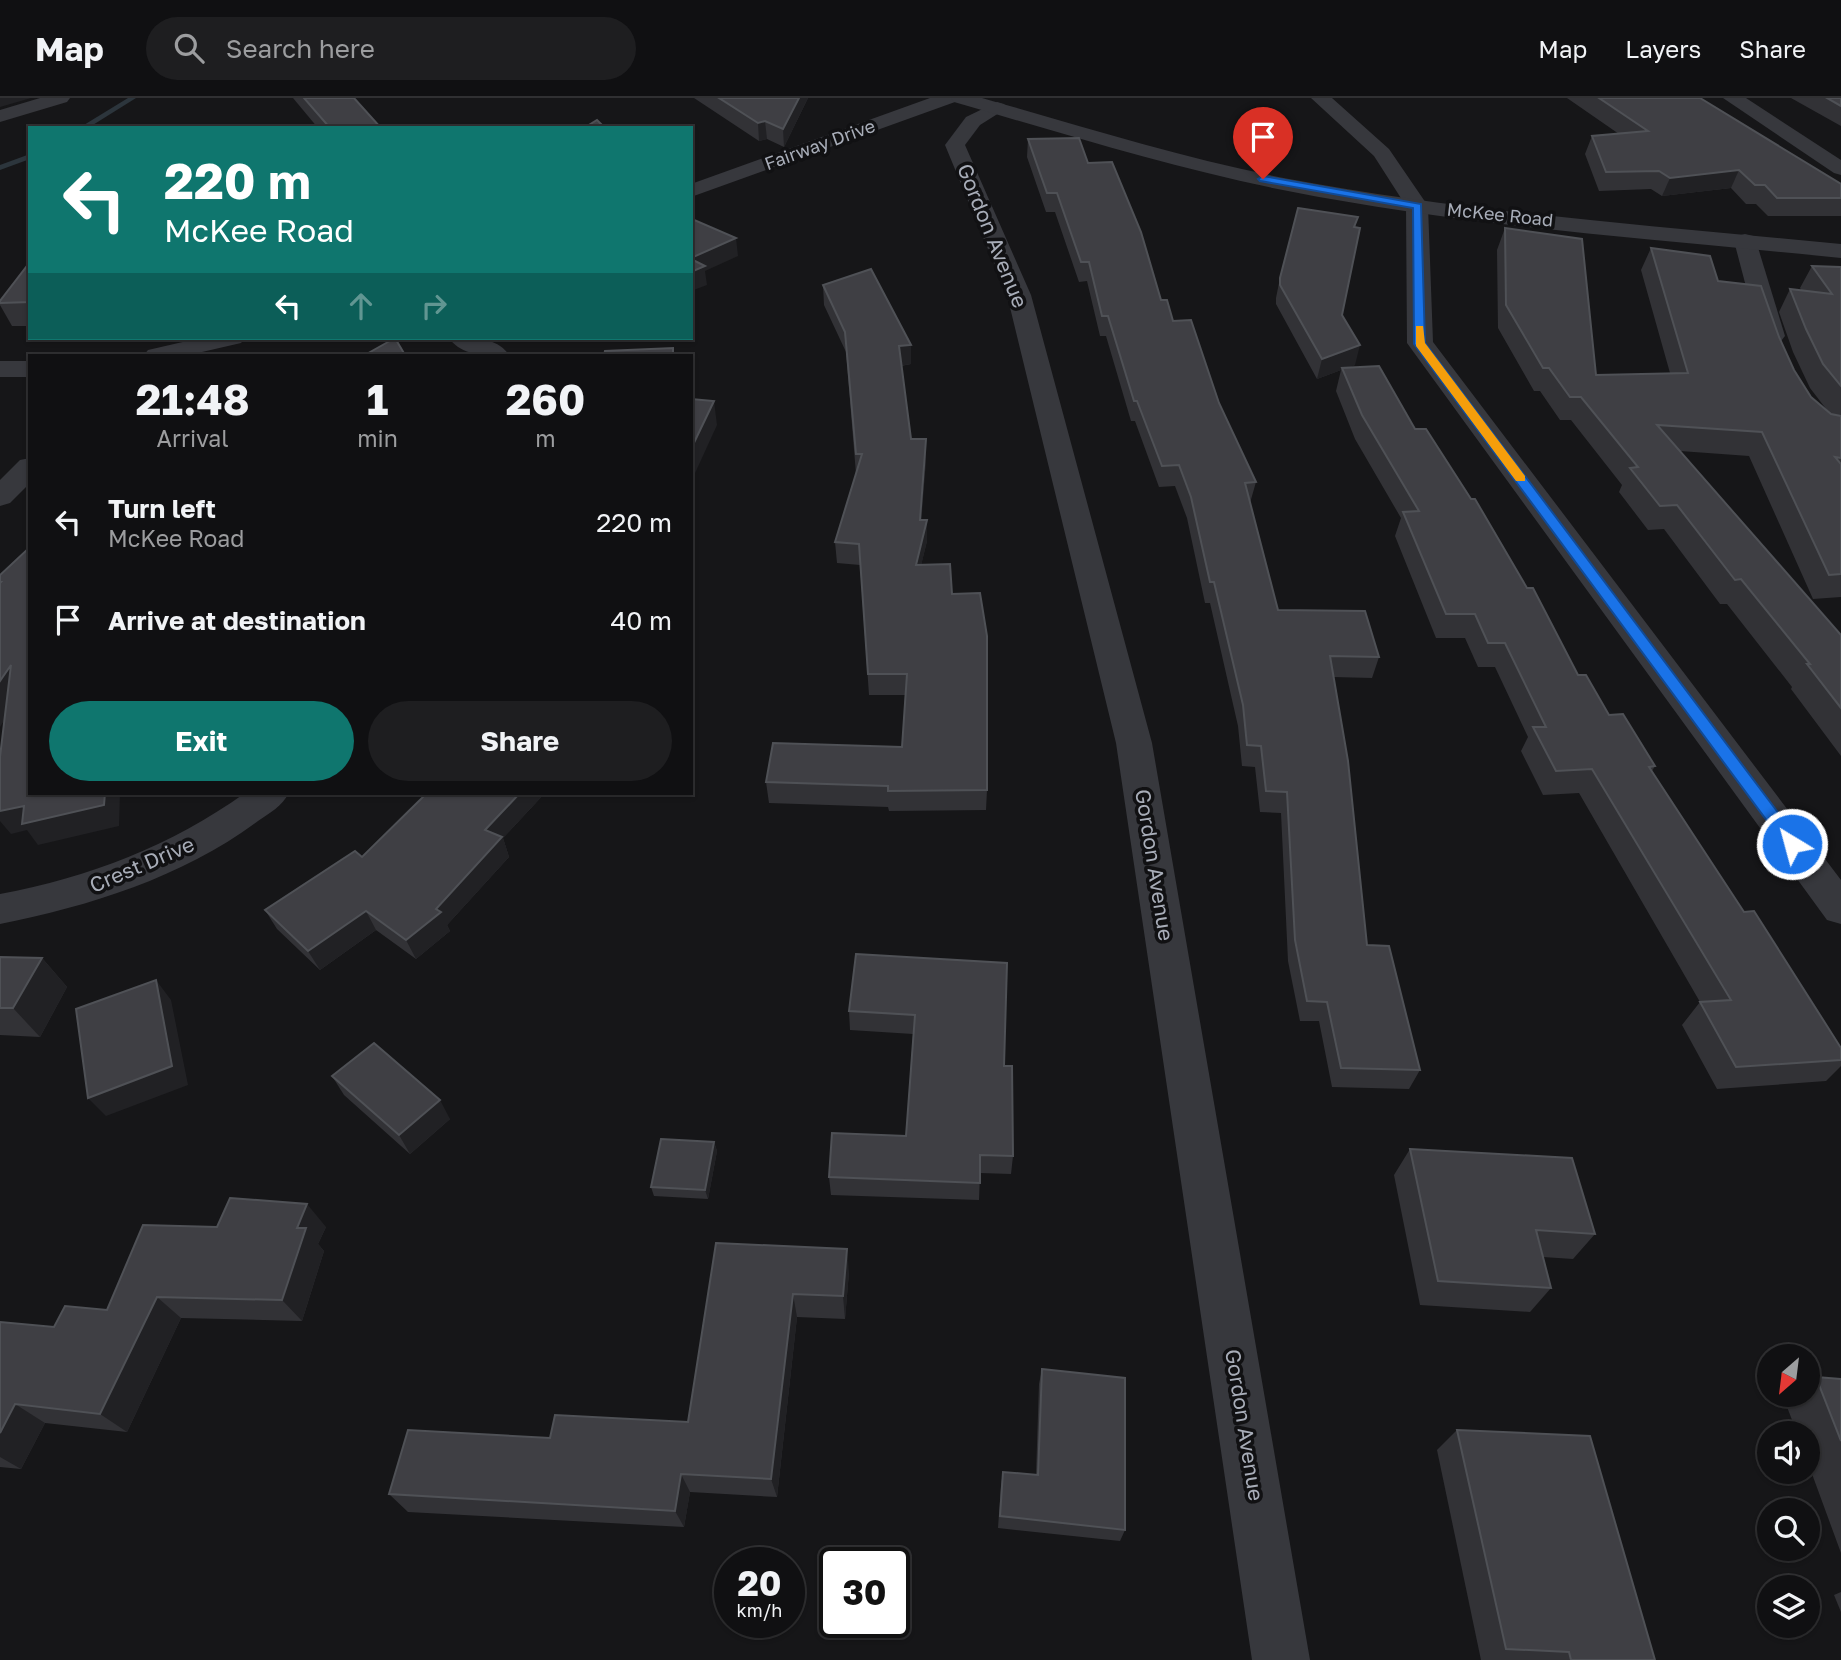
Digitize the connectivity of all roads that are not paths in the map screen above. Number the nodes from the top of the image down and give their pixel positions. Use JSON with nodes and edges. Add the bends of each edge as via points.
{"nodes":[{"id":1,"x":60,"y":98,"type":"edge"},
{"id":2,"x":948,"y":98,"type":"edge"},
{"id":3,"x":961,"y":98,"type":"edge"},
{"id":4,"x":1321,"y":98,"type":"edge"},
{"id":5,"x":1733,"y":98,"type":"edge"},
{"id":6,"x":997,"y":108,"type":"junction"},
{"id":7,"x":0,"y":116,"type":"edge"},
{"id":8,"x":1841,"y":169,"type":"edge"},
{"id":9,"x":693,"y":190,"type":"edge"},
{"id":10,"x":1418,"y":206,"type":"junction"},
{"id":11,"x":1745,"y":241,"type":"junction"},
{"id":12,"x":1841,"y":251,"type":"edge"},
{"id":13,"x":223,"y":340,"type":"edge"},
{"id":14,"x":466,"y":340,"type":"edge"},
{"id":15,"x":161,"y":354,"type":"edge"},
{"id":16,"x":494,"y":354,"type":"edge"},
{"id":17,"x":1778,"y":358,"type":"edge"},
{"id":18,"x":0,"y":369,"type":"edge"},
{"id":19,"x":28,"y":369,"type":"edge"},
{"id":20,"x":28,"y":468,"type":"edge"},
{"id":21,"x":0,"y":497,"type":"edge"},
{"id":22,"x":268,"y":795,"type":"edge"},
{"id":23,"x":0,"y":909,"type":"edge"},
{"id":24,"x":1841,"y":909,"type":"edge"},
{"id":25,"x":1281,"y":1660,"type":"edge"}],
"edges":[{"from":1,"to":7,"type":"street"},
{"from":2,"to":9,"type":"street","name":"Fairway Drive"},
{"from":3,"to":6,"type":"street","name":"McKee Road"},
{"from":4,"to":10,"type":"street","via":[[1382,153]]},
{"from":5,"to":8,"type":"street"},
{"from":6,"to":10,"type":"street","name":"McKee Road","via":[[1212,168]]},
{"from":6,"to":25,"type":"street","name":"Gordon Avenue","via":[[973,121],[955,145],[1019,295],[1134,743]]},
{"from":10,"to":11,"type":"street","name":"McKee Road"},
{"from":10,"to":24,"type":"street","via":[[1420,344]]},
{"from":11,"to":12,"type":"street","name":"McKee Road"},
{"from":11,"to":17,"type":"street"},
{"from":13,"to":15,"type":"street"},
{"from":14,"to":16,"type":"street"},
{"from":18,"to":19,"type":"street"},
{"from":20,"to":21,"type":"street"},
{"from":22,"to":23,"type":"street","name":"Crest Drive","via":[[215,832],[151,866],[83,891]]}]}
